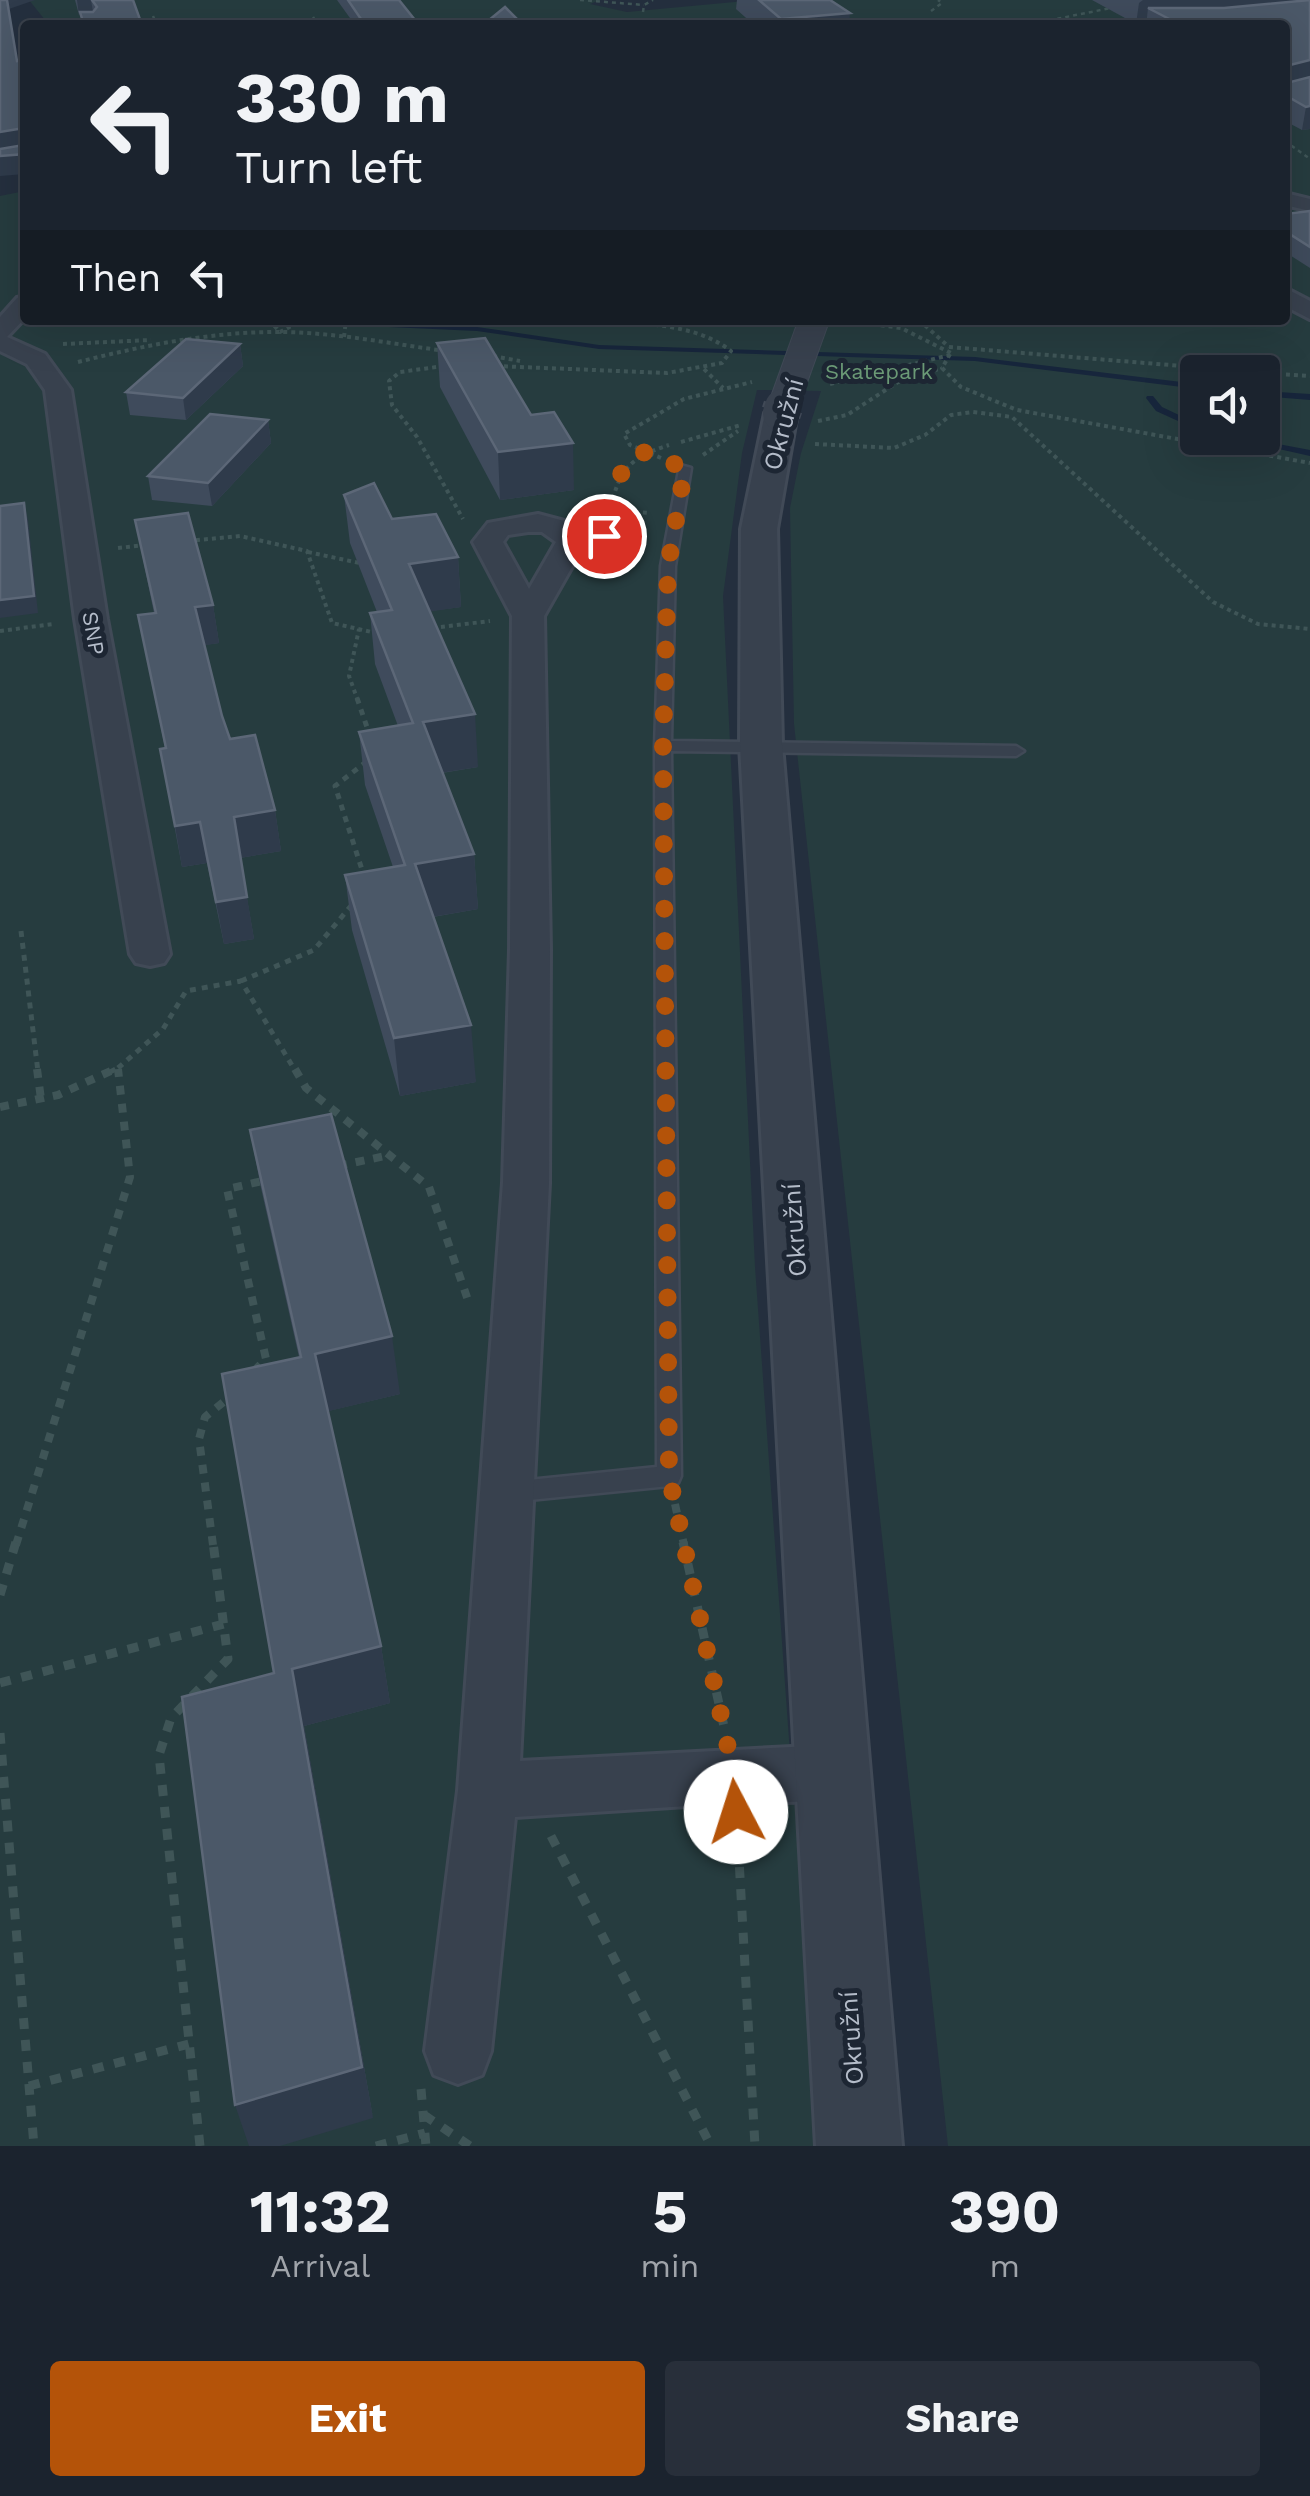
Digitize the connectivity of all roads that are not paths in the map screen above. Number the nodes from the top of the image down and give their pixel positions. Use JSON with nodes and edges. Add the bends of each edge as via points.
{"nodes":[{"id":1,"x":20,"y":311,"type":"edge"},
{"id":2,"x":812,"y":325,"type":"edge"},
{"id":3,"x":4,"y":340,"type":"edge"},
{"id":4,"x":685,"y":468,"type":"road end"},
{"id":5,"x":528,"y":616,"type":"road end"},
{"id":6,"x":663,"y":746,"type":"junction"},
{"id":7,"x":761,"y":746,"type":"junction"},
{"id":8,"x":1016,"y":751,"type":"dead end"},
{"id":9,"x":150,"y":954,"type":"dead end"},
{"id":10,"x":509,"y":1492,"type":"junction"},
{"id":11,"x":831,"y":1773,"type":"junction"},
{"id":12,"x":507,"y":1790,"type":"junction"},
{"id":13,"x":458,"y":2051,"type":"dead end"},
{"id":14,"x":859,"y":2146,"type":"edge"}],
"edges":[{"from":1,"to":3,"type":"street"},
{"from":2,"to":7,"type":"street","name":"Okružní","bridge":true,"via":[[778,424],[759,529]]},
{"from":3,"to":9,"type":"street","name":"SNP","via":[[51,370],[58,390],[90,619]]},
{"from":4,"to":6,"type":"lane","via":[[668,566]]},
{"from":5,"to":10,"type":"street","via":[[526,1183]]},
{"from":6,"to":7,"type":"lane"},
{"from":6,"to":10,"type":"lane","via":[[669,1476]]},
{"from":7,"to":8,"type":"lane"},
{"from":7,"to":11,"type":"street","name":"Okružní"},
{"from":10,"to":12,"type":"street"},
{"from":11,"to":12,"type":"street"},
{"from":11,"to":14,"type":"street","name":"Okružní"},
{"from":12,"to":13,"type":"street"}]}
